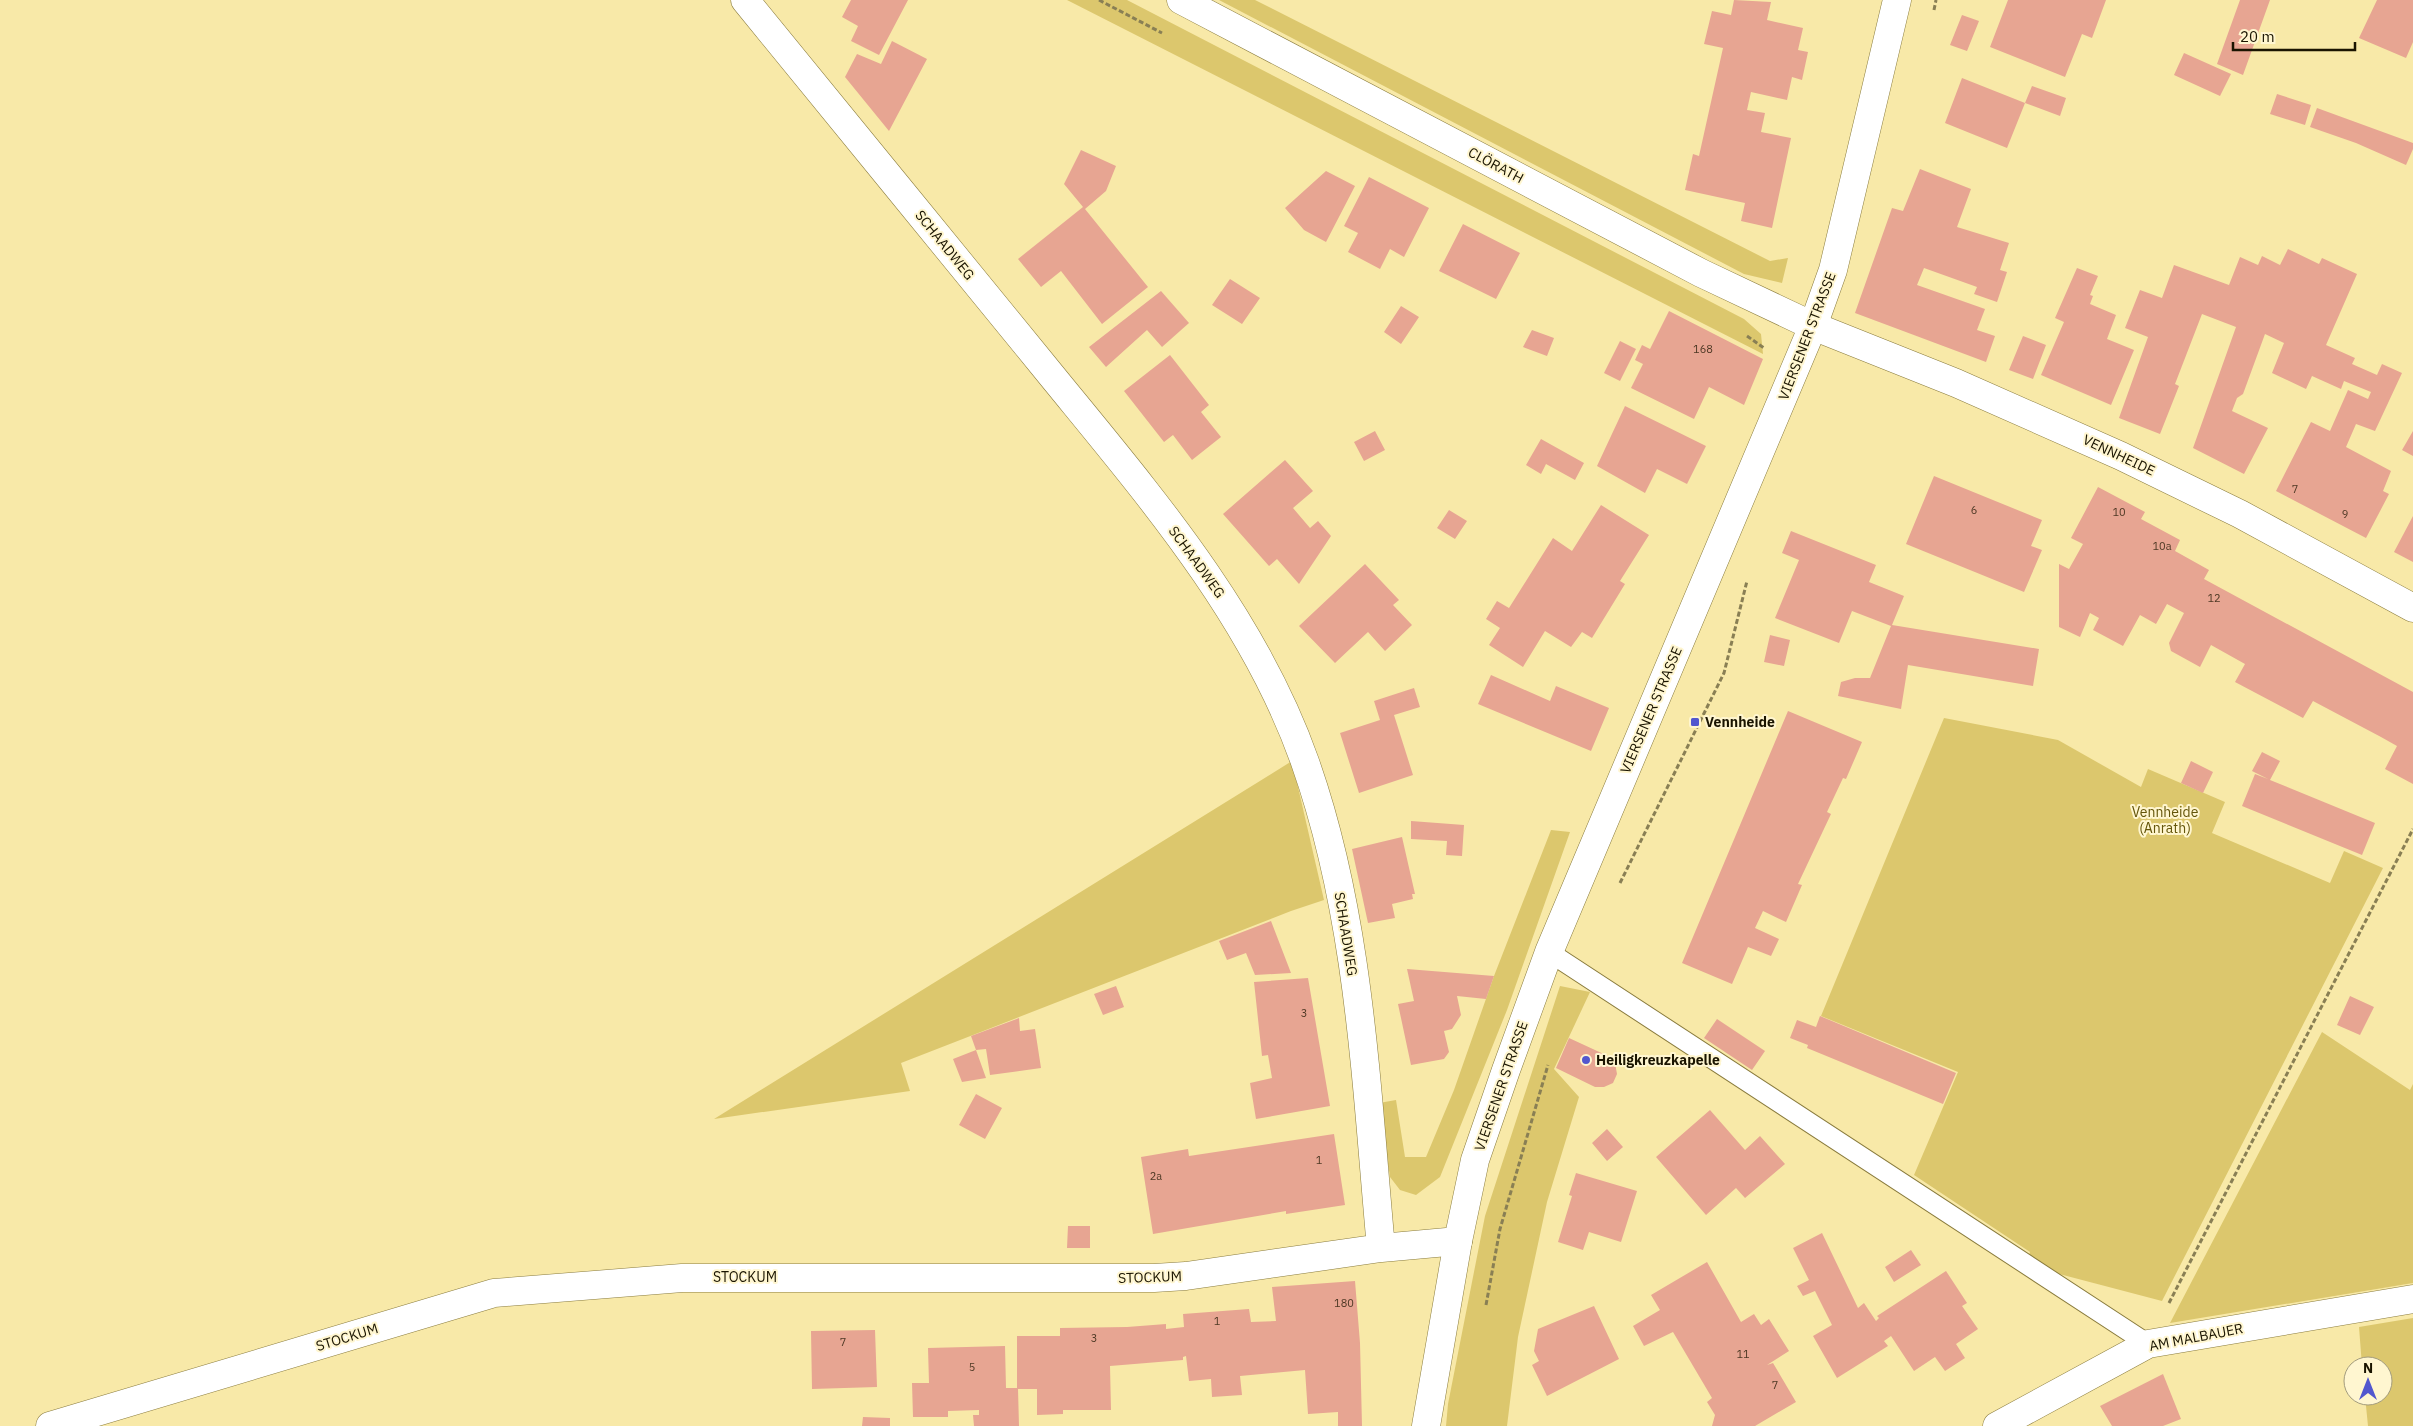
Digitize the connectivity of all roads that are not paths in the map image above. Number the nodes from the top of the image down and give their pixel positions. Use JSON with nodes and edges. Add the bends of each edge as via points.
{"nodes":[{"id":1,"x":745,"y":0,"type":"edge"},
{"id":2,"x":1181,"y":0,"type":"edge"},
{"id":3,"x":1897,"y":0,"type":"edge"},
{"id":4,"x":1813,"y":326,"type":"junction"},
{"id":5,"x":2413,"y":608,"type":"edge"},
{"id":6,"x":1549,"y":952,"type":"junction"},
{"id":7,"x":1458,"y":1241,"type":"junction"},
{"id":8,"x":1382,"y":1248,"type":"junction"},
{"id":9,"x":2413,"y":1299,"type":"edge"},
{"id":10,"x":2148,"y":1344,"type":"junction"},
{"id":11,"x":50,"y":1426,"type":"edge"},
{"id":12,"x":1426,"y":1426,"type":"edge"},
{"id":13,"x":1997,"y":1426,"type":"edge"}],
"edges":[{"from":1,"to":8,"type":"street","name":"SCHAADWEG","via":[[1142,488],[1225,602],[1274,688],[1307,767],[1331,850],[1344,911]]},
{"from":2,"to":4,"type":"street","name":"CLÖRATH","via":[[1701,273]]},
{"from":3,"to":4,"type":"street","name":"VIERSENER STRASSE","via":[[1833,270]]},
{"from":4,"to":5,"type":"street","name":"VENNHEIDE","via":[[1972,390],[2129,460],[2240,514]]},
{"from":4,"to":6,"type":"street","name":"VIERSENER STRASSE"},
{"from":6,"to":7,"type":"street","name":"VIERSENER STRASSE","via":[[1475,1160]]},
{"from":6,"to":10,"type":"lane"},
{"from":7,"to":8,"type":"street","name":"STOCKUM"},
{"from":7,"to":12,"type":"street","name":"VIERSENER STRASSE"},
{"from":8,"to":11,"type":"street","name":"STOCKUM","via":[[1154,1278],[682,1278],[494,1293]]},
{"from":9,"to":10,"type":"street","name":"AM MALBAUER"},
{"from":10,"to":13,"type":"street","name":"AM MALBAUER"}]}
